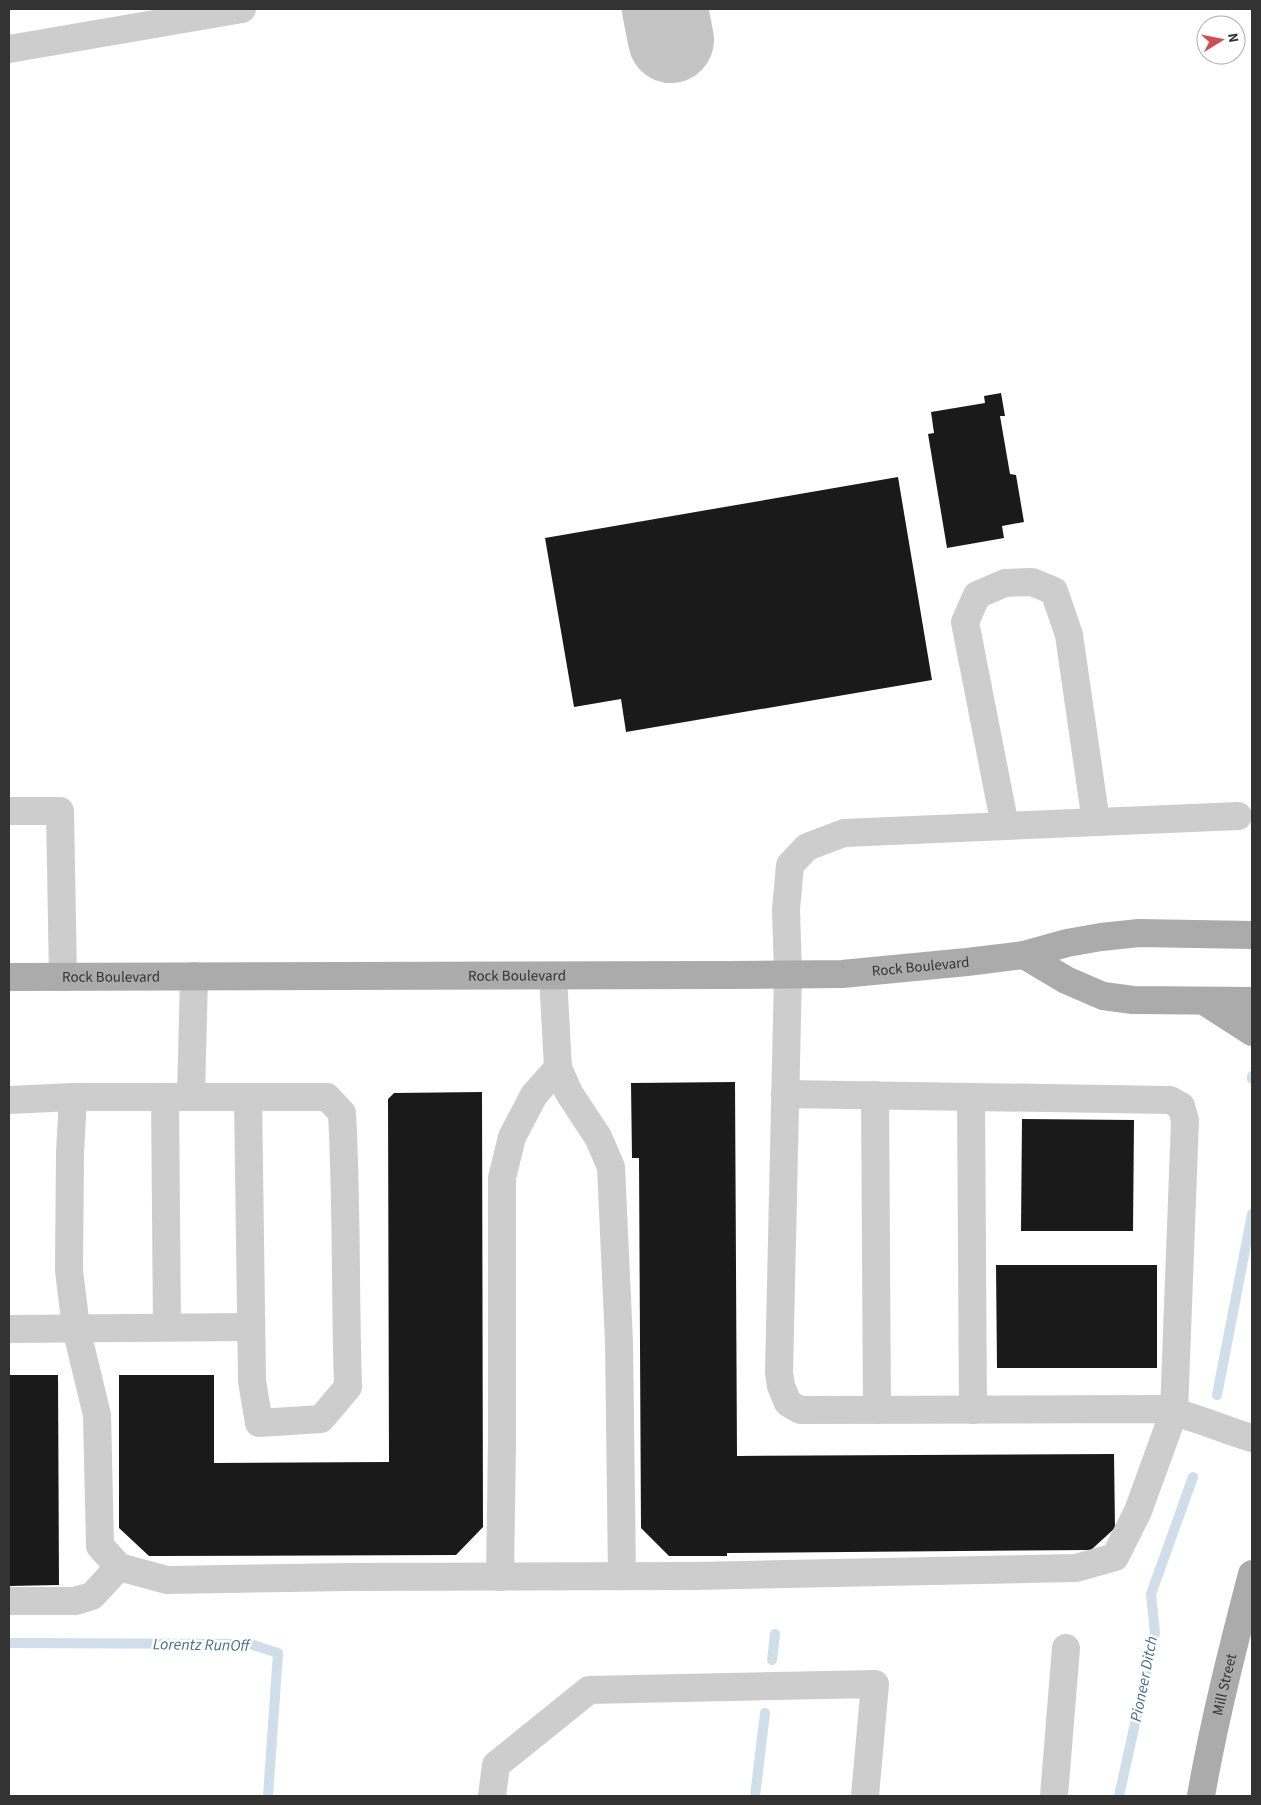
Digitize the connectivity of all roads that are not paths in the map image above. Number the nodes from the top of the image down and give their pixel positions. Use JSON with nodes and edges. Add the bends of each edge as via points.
{"nodes":[{"id":1,"x":242,"y":9,"type":"edge"},
{"id":2,"x":9,"y":49,"type":"edge"},
{"id":3,"x":9,"y":811,"type":"edge"},
{"id":4,"x":1238,"y":816,"type":"dead end"},
{"id":5,"x":1096,"y":822,"type":"junction"},
{"id":6,"x":1005,"y":826,"type":"junction"},
{"id":7,"x":1252,"y":924,"type":"edge"},
{"id":8,"x":1200,"y":934,"type":"junction"},
{"id":9,"x":1252,"y":935,"type":"edge"},
{"id":10,"x":1024,"y":955,"type":"junction"},
{"id":11,"x":788,"y":974,"type":"junction"},
{"id":12,"x":194,"y":976,"type":"junction"},
{"id":13,"x":553,"y":976,"type":"junction"},
{"id":14,"x":9,"y":977,"type":"edge"},
{"id":15,"x":63,"y":977,"type":"junction"},
{"id":16,"x":1204,"y":1001,"type":"junction"},
{"id":17,"x":1252,"y":1001,"type":"edge"},
{"id":18,"x":1252,"y":1032,"type":"edge"},
{"id":19,"x":558,"y":1068,"type":"junction"},
{"id":20,"x":785,"y":1094,"type":"junction"},
{"id":21,"x":875,"y":1095,"type":"junction"},
{"id":22,"x":73,"y":1097,"type":"junction"},
{"id":23,"x":178,"y":1097,"type":"junction"},
{"id":24,"x":248,"y":1097,"type":"junction"},
{"id":25,"x":971,"y":1097,"type":"junction"},
{"id":26,"x":9,"y":1100,"type":"edge"},
{"id":27,"x":167,"y":1327,"type":"junction"},
{"id":28,"x":251,"y":1327,"type":"junction"},
{"id":29,"x":76,"y":1328,"type":"junction"},
{"id":30,"x":9,"y":1329,"type":"edge"},
{"id":31,"x":877,"y":1410,"type":"junction"},
{"id":32,"x":973,"y":1410,"type":"junction"},
{"id":33,"x":1174,"y":1412,"type":"junction"},
{"id":34,"x":1252,"y":1438,"type":"edge"},
{"id":35,"x":119,"y":1567,"type":"junction"},
{"id":36,"x":1252,"y":1574,"type":"edge"},
{"id":37,"x":622,"y":1576,"type":"junction"},
{"id":38,"x":500,"y":1577,"type":"junction"},
{"id":39,"x":9,"y":1601,"type":"edge"},
{"id":40,"x":1066,"y":1648,"type":"dead end"},
{"id":41,"x":492,"y":1796,"type":"edge"},
{"id":42,"x":865,"y":1796,"type":"edge"},
{"id":43,"x":1054,"y":1796,"type":"edge"},
{"id":44,"x":1201,"y":1796,"type":"edge"}],
"edges":[{"from":1,"to":2,"type":"lane"},
{"from":3,"to":15,"type":"lane","via":[[60,811]]},
{"from":4,"to":5,"type":"lane"},
{"from":5,"to":6,"type":"lane"},
{"from":5,"to":6,"type":"lane","via":[[1068,635],[1054,591],[1032,582],[1005,583],[977,595],[965,622]]},
{"from":6,"to":11,"type":"lane","via":[[844,832],[807,847],[790,866],[786,909]]},
{"from":7,"to":8,"type":"main road"},
{"from":8,"to":9,"type":"main road","name":"Rock Boulevard"},
{"from":8,"to":10,"type":"main road","name":"Rock Boulevard","via":[[1139,933],[1101,937]]},
{"from":10,"to":11,"type":"main road","name":"Rock Boulevard","via":[[842,974]]},
{"from":10,"to":16,"type":"main road","via":[[1066,980],[1102,996]]},
{"from":11,"to":13,"type":"main road","name":"Rock Boulevard"},
{"from":11,"to":20,"type":"lane"},
{"from":12,"to":13,"type":"main road","name":"Rock Boulevard"},
{"from":12,"to":15,"type":"main road","name":"Rock Boulevard"},
{"from":12,"to":23,"type":"lane"},
{"from":13,"to":19,"type":"lane"},
{"from":14,"to":15,"type":"main road","name":"Rock Boulevard"},
{"from":16,"to":17,"type":"main road"},
{"from":16,"to":18,"type":"main road"},
{"from":19,"to":37,"type":"lane","via":[[569,1093],[598,1137],[611,1167],[619,1342]]},
{"from":19,"to":38,"type":"lane","via":[[534,1095],[512,1137],[502,1178]]},
{"from":20,"to":21,"type":"lane"},
{"from":20,"to":31,"type":"lane","via":[[781,1386],[788,1403],[800,1410]]},
{"from":21,"to":25,"type":"lane"},
{"from":21,"to":31,"type":"lane"},
{"from":22,"to":23,"type":"lane"},
{"from":22,"to":26,"type":"lane"},
{"from":22,"to":29,"type":"lane","via":[[70,1270]]},
{"from":23,"to":24,"type":"lane"},
{"from":23,"to":27,"type":"lane"},
{"from":24,"to":28,"type":"lane"},
{"from":24,"to":28,"type":"lane","via":[[327,1097],[342,1113],[348,1387],[321,1419],[259,1423],[252,1381]]},
{"from":25,"to":32,"type":"lane"},
{"from":25,"to":33,"type":"lane","via":[[1170,1100],[1181,1106],[1185,1120]]},
{"from":27,"to":28,"type":"lane"},
{"from":27,"to":29,"type":"lane"},
{"from":29,"to":30,"type":"lane"},
{"from":29,"to":35,"type":"lane","via":[[97,1414],[100,1546]]},
{"from":31,"to":32,"type":"lane"},
{"from":32,"to":33,"type":"lane","via":[[1160,1409]]},
{"from":33,"to":34,"type":"lane"},
{"from":33,"to":37,"type":"lane","via":[[1138,1511],[1115,1557],[1076,1568]]},
{"from":35,"to":38,"type":"lane","via":[[167,1580]]},
{"from":35,"to":39,"type":"lane","via":[[92,1596],[75,1601]]},
{"from":36,"to":44,"type":"main road","name":"Mill Street","via":[[1222,1691]]},
{"from":37,"to":38,"type":"lane"},
{"from":40,"to":43,"type":"lane"},
{"from":41,"to":42,"type":"lane","via":[[496,1765],[589,1690],[876,1684]]}]}
